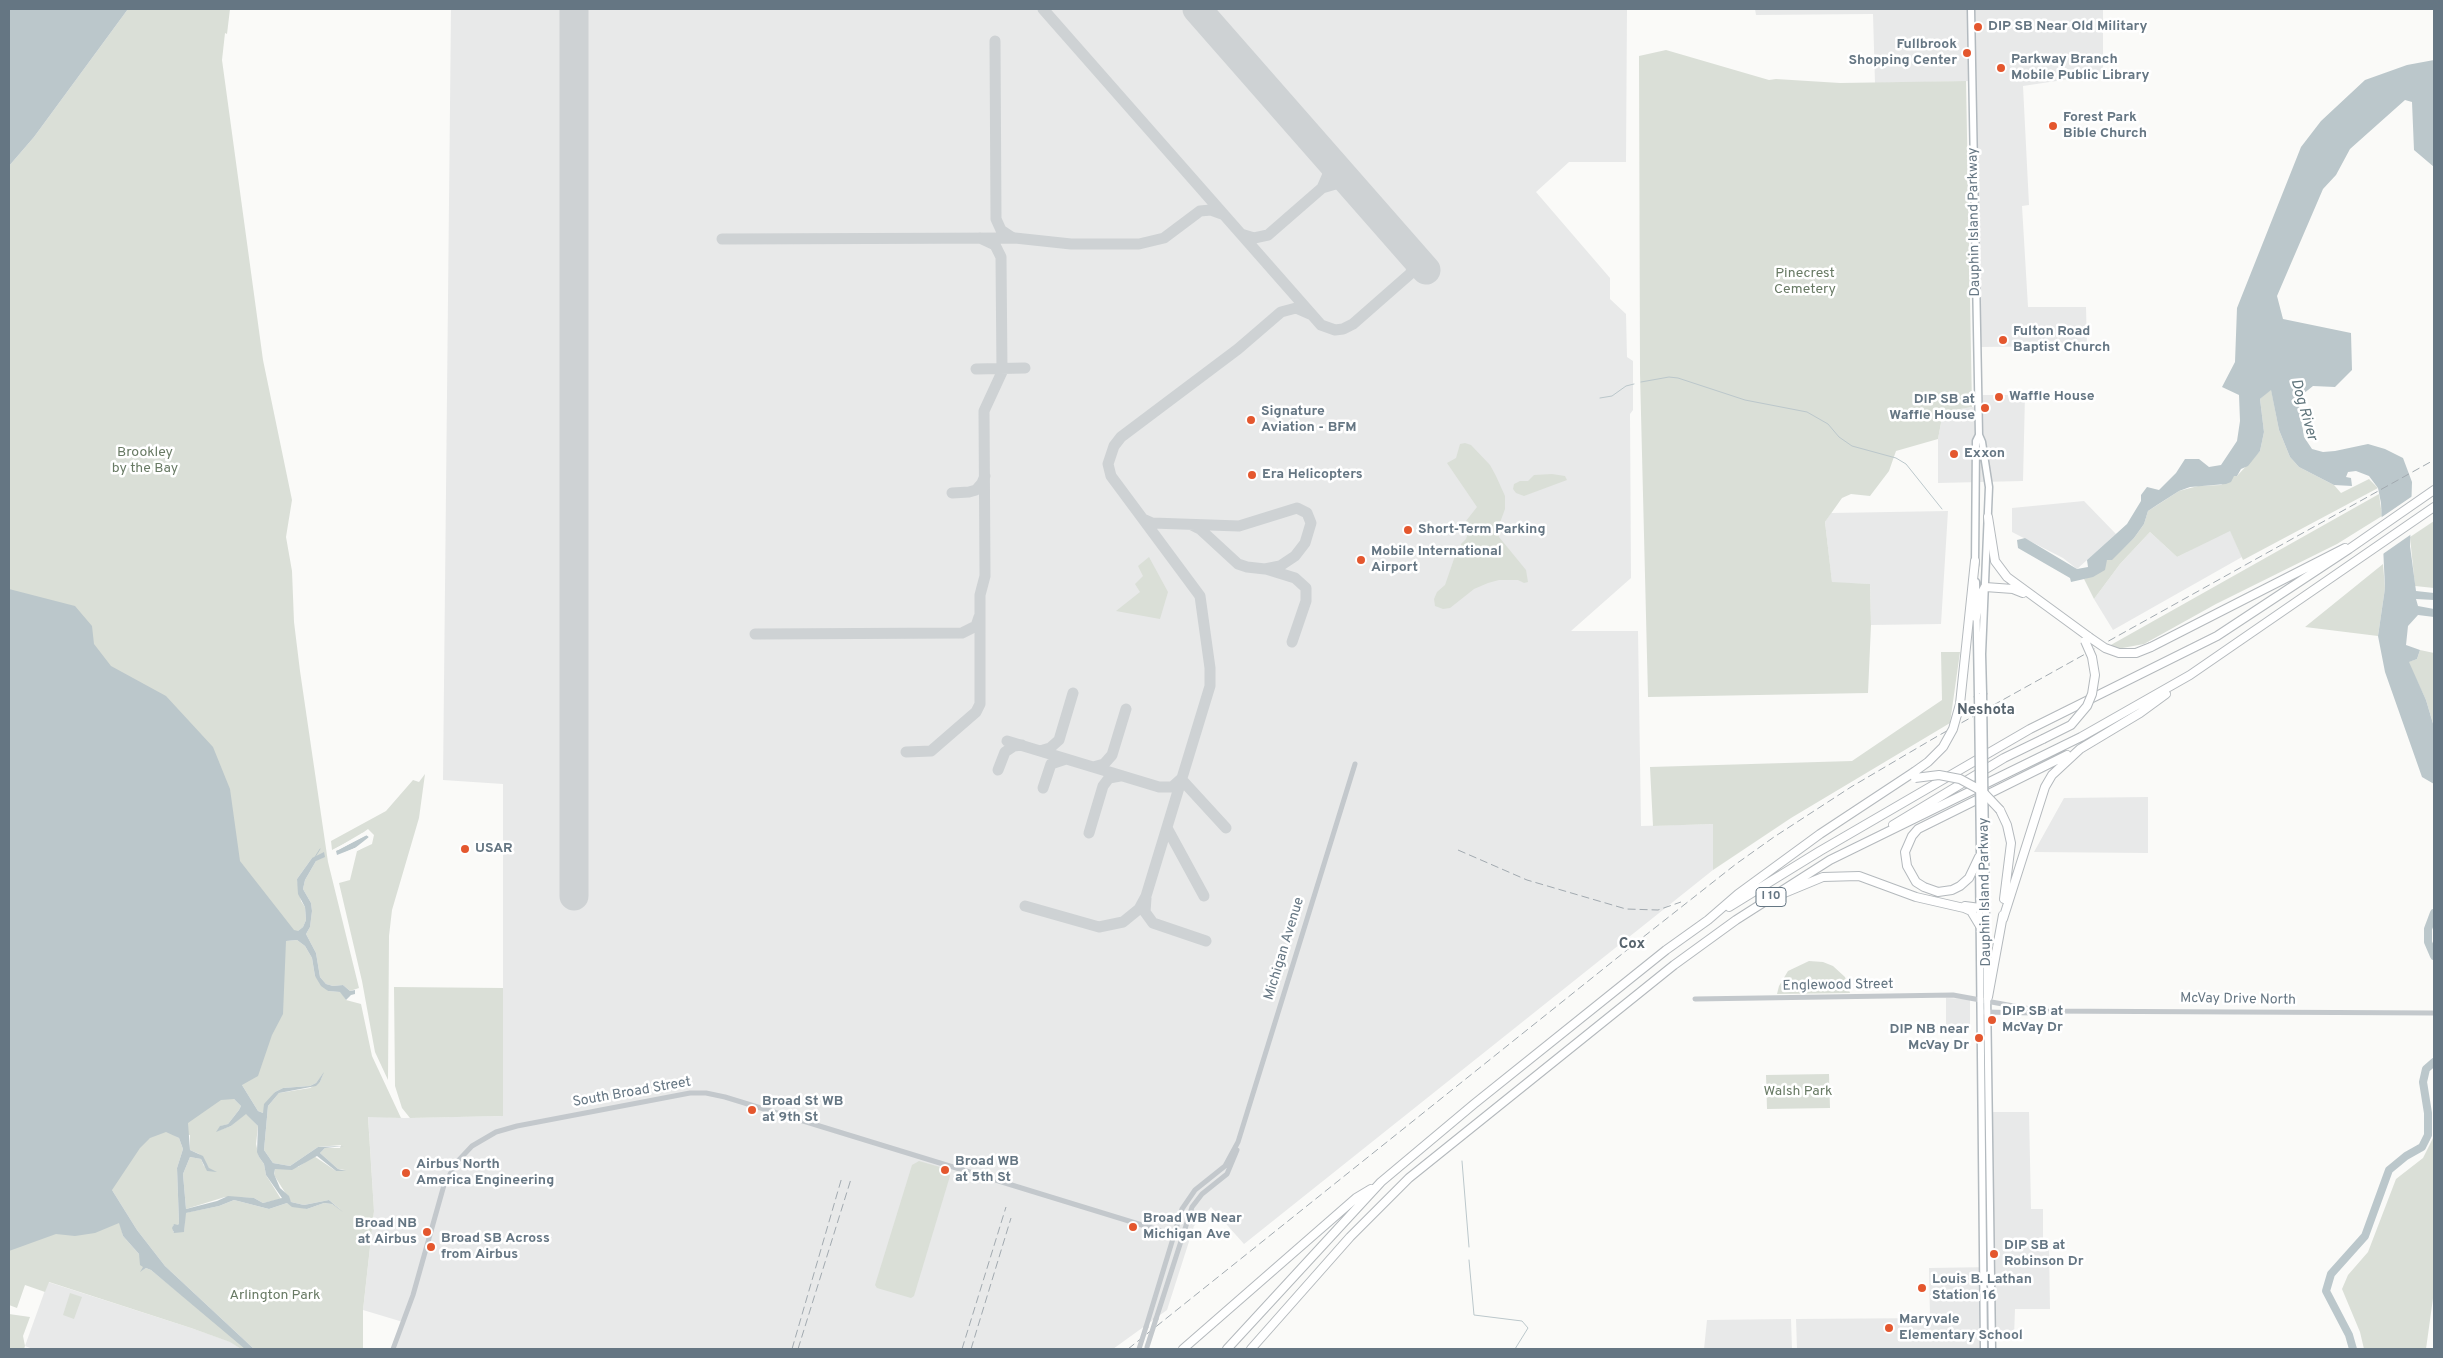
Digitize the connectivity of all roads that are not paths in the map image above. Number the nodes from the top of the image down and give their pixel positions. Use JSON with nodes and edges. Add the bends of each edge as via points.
{"nodes":[{"id":1,"x":1971,"y":9,"type":"edge"},
{"id":2,"x":1979,"y":435,"type":"junction"},
{"id":3,"x":2434,"y":490,"type":"edge"},
{"id":4,"x":2434,"y":508,"type":"edge"},
{"id":5,"x":1988,"y":517,"type":"junction"},
{"id":6,"x":2359,"y":543,"type":"junction"},
{"id":7,"x":1975,"y":562,"type":"junction"},
{"id":8,"x":1985,"y":587,"type":"junction"},
{"id":9,"x":2029,"y":595,"type":"junction"},
{"id":10,"x":1976,"y":617,"type":"junction"},
{"id":11,"x":2087,"y":639,"type":"junction"},
{"id":12,"x":2190,"y":675,"type":"junction"},
{"id":13,"x":1980,"y":695,"type":"junction"},
{"id":14,"x":2080,"y":748,"type":"junction"},
{"id":15,"x":1355,"y":764,"type":"dead end"},
{"id":16,"x":1914,"y":775,"type":"junction"},
{"id":17,"x":1868,"y":841,"type":"junction"},
{"id":18,"x":1981,"y":853,"type":"junction"},
{"id":19,"x":1772,"y":896,"type":"junction"},
{"id":20,"x":1931,"y":901,"type":"junction"},
{"id":21,"x":1980,"y":908,"type":"junction"},
{"id":22,"x":2003,"y":919,"type":"junction"},
{"id":23,"x":1708,"y":920,"type":"junction"},
{"id":24,"x":1980,"y":926,"type":"junction"},
{"id":25,"x":1695,"y":999,"type":"dead end"},
{"id":26,"x":1985,"y":999,"type":"junction"},
{"id":27,"x":2040,"y":1011,"type":"junction"},
{"id":28,"x":1984,"y":1012,"type":"junction"},
{"id":29,"x":2434,"y":1013,"type":"edge"},
{"id":30,"x":1238,"y":1142,"type":"junction"},
{"id":31,"x":1381,"y":1182,"type":"junction"},
{"id":32,"x":1174,"y":1235,"type":"junction"},
{"id":33,"x":1181,"y":1237,"type":"junction"},
{"id":34,"x":1147,"y":1348,"type":"edge"},
{"id":35,"x":393,"y":1349,"type":"edge"},
{"id":36,"x":1139,"y":1349,"type":"edge"},
{"id":37,"x":1182,"y":1349,"type":"edge"},
{"id":38,"x":1228,"y":1349,"type":"edge"},
{"id":39,"x":1251,"y":1349,"type":"edge"},
{"id":40,"x":1984,"y":1349,"type":"edge"},
{"id":41,"x":1992,"y":1349,"type":"edge"}],
"edges":[{"from":1,"to":2,"type":"main road","name":"Dauphin Island Parkway"},
{"from":2,"to":5,"type":"main road","name":"Dauphin Island Parkway","via":[[1989,487]]},
{"from":2,"to":7,"type":"main road","name":"Dauphin Island Parkway","via":[[1976,442]]},
{"from":3,"to":6,"type":"highway","number":"I 10"},
{"from":4,"to":12,"type":"highway","number":"I 10"},
{"from":5,"to":8,"type":"main road","name":"Dauphin Island Parkway"},
{"from":5,"to":9,"type":"highway","via":[[1995,561],[2006,577]]},
{"from":6,"to":11,"type":"highway","bridge":true,"via":[[2136,653],[2119,653]]},
{"from":6,"to":23,"type":"highway","number":"I 10","via":[[2217,636],[2030,729]]},
{"from":7,"to":10,"type":"main road","name":"Dauphin Island Parkway"},
{"from":7,"to":16,"type":"highway","bridge":true,"via":[[1956,723],[1947,741]]},
{"from":8,"to":9,"type":"highway","via":[[2013,589]]},
{"from":8,"to":10,"type":"highway"},
{"from":8,"to":13,"type":"main road","name":"Dauphin Island Parkway"},
{"from":9,"to":11,"type":"highway"},
{"from":10,"to":13,"type":"main road","name":"Dauphin Island Parkway"},
{"from":11,"to":17,"type":"highway","bridge":true,"via":[[2095,675],[2092,694],[2087,706],[2071,725],[1965,780]]},
{"from":12,"to":14,"type":"highway","via":[[2140,714]]},
{"from":12,"to":17,"type":"highway","number":"I 10","via":[[2080,737]]},
{"from":13,"to":18,"type":"main road","name":"Dauphin Island Parkway","bridge":true},
{"from":14,"to":18,"type":"highway","via":[[1925,825],[1912,836],[1905,852],[1907,866],[1916,882],[1938,892],[1952,890],[1969,878]]},
{"from":14,"to":22,"type":"highway","via":[[2057,768],[2045,787]]},
{"from":15,"to":30,"type":"street","name":"Michigan Avenue"},
{"from":16,"to":22,"type":"highway","bridge":true,"via":[[1960,779],[1982,791],[2000,810],[2011,843]]},
{"from":16,"to":23,"type":"highway","via":[[1871,799],[1738,894]]},
{"from":17,"to":19,"type":"highway","number":"I 10"},
{"from":18,"to":21,"type":"main road","name":"Dauphin Island Parkway"},
{"from":18,"to":26,"type":"main road","name":"Dauphin Island Parkway"},
{"from":19,"to":20,"type":"highway","via":[[1787,893],[1809,881],[1848,874],[1872,879]]},
{"from":19,"to":39,"type":"highway","number":"I 10","via":[[1674,965],[1409,1178],[1350,1237]]},
{"from":20,"to":21,"type":"highway"},
{"from":20,"to":24,"type":"highway","via":[[1970,911]]},
{"from":21,"to":24,"type":"main road","name":"Dauphin Island Parkway"},
{"from":22,"to":26,"type":"highway"},
{"from":23,"to":31,"type":"highway","number":"I 10","via":[[1632,977]]},
{"from":24,"to":26,"type":"main road","name":"Dauphin Island Parkway"},
{"from":25,"to":26,"type":"street","name":"Englewood Street","via":[[1953,995]]},
{"from":26,"to":27,"type":"street","name":"McVay Drive North"},
{"from":26,"to":28,"type":"main road","name":"Dauphin Island Parkway"},
{"from":27,"to":28,"type":"street","name":"McVay Drive North"},
{"from":27,"to":29,"type":"street","name":"McVay Drive North"},
{"from":28,"to":40,"type":"main road","name":"Dauphin Island Parkway"},
{"from":28,"to":41,"type":"main road","name":"Dauphin Island Parkway"},
{"from":30,"to":32,"type":"street","name":"Michigan Avenue","via":[[1225,1166],[1190,1195]]},
{"from":30,"to":33,"type":"street","name":"Michigan Avenue","via":[[1230,1170],[1196,1200]]},
{"from":31,"to":37,"type":"highway","via":[[1356,1198]]},
{"from":31,"to":38,"type":"highway","number":"I 10"},
{"from":32,"to":33,"type":"street","name":"South Broad Street"},
{"from":32,"to":35,"type":"street","name":"South Broad Street","via":[[725,1097],[690,1093],[517,1126],[496,1132],[472,1146],[457,1162],[444,1185],[415,1287]]},
{"from":32,"to":36,"type":"street","name":"Michigan Avenue","bridge":true},
{"from":33,"to":34,"type":"street","name":"Michigan Avenue","bridge":true}]}
